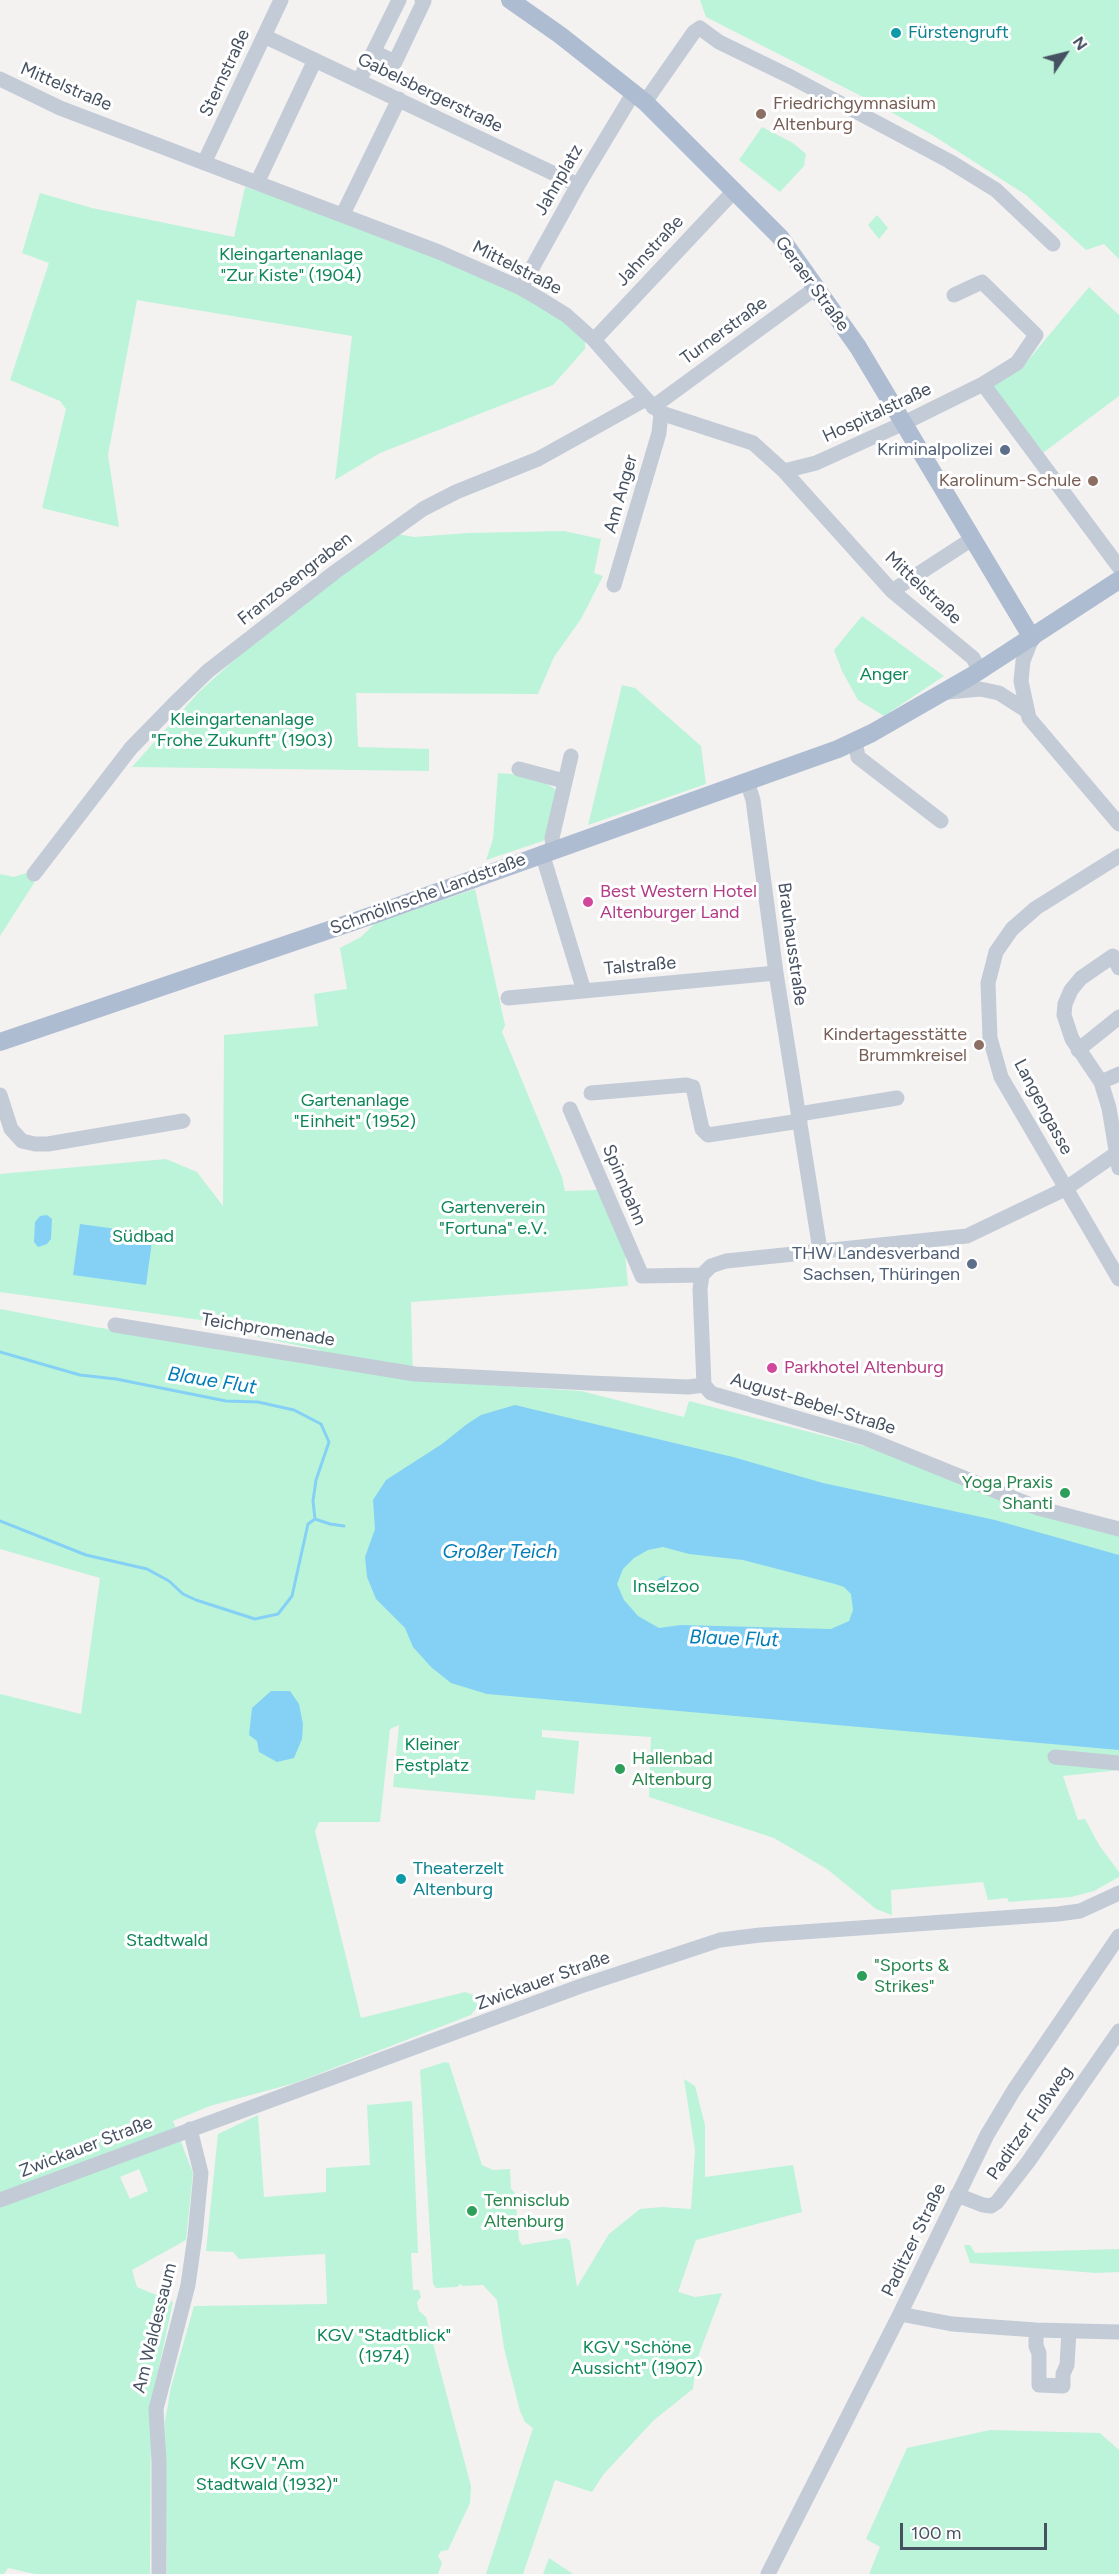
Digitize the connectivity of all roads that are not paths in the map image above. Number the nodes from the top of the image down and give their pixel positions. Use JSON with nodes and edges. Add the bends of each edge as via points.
{"nodes":[{"id":1,"x":281,"y":0,"type":"edge"},
{"id":2,"x":399,"y":0,"type":"edge"},
{"id":3,"x":424,"y":0,"type":"edge"},
{"id":4,"x":516,"y":2,"type":"edge"},
{"id":5,"x":264,"y":36,"type":"junction"},
{"id":6,"x":374,"y":52,"type":"junction"},
{"id":7,"x":315,"y":60,"type":"junction"},
{"id":8,"x":0,"y":80,"type":"edge"},
{"id":9,"x":359,"y":81,"type":"junction"},
{"id":10,"x":639,"y":97,"type":"junction"},
{"id":11,"x":399,"y":99,"type":"junction"},
{"id":12,"x":204,"y":163,"type":"junction"},
{"id":13,"x":257,"y":183,"type":"junction"},
{"id":14,"x":578,"y":184,"type":"junction"},
{"id":15,"x":735,"y":190,"type":"junction"},
{"id":16,"x":344,"y":214,"type":"junction"},
{"id":17,"x":1053,"y":244,"type":"dead end"},
{"id":18,"x":817,"y":287,"type":"junction"},
{"id":19,"x":521,"y":288,"type":"junction"},
{"id":20,"x":954,"y":295,"type":"dead end"},
{"id":21,"x":594,"y":340,"type":"junction"},
{"id":22,"x":983,"y":384,"type":"junction"},
{"id":23,"x":653,"y":406,"type":"junction"},
{"id":24,"x":904,"y":423,"type":"junction"},
{"id":25,"x":784,"y":471,"type":"junction"},
{"id":26,"x":972,"y":539,"type":"junction"},
{"id":27,"x":1119,"y":567,"type":"edge"},
{"id":28,"x":1119,"y":580,"type":"edge"},
{"id":29,"x":614,"y":585,"type":"dead end"},
{"id":30,"x":892,"y":591,"type":"junction"},
{"id":31,"x":1032,"y":638,"type":"junction"},
{"id":32,"x":980,"y":670,"type":"junction"},
{"id":33,"x":940,"y":694,"type":"junction"},
{"id":34,"x":1027,"y":711,"type":"junction"},
{"id":35,"x":855,"y":741,"type":"junction"},
{"id":36,"x":571,"y":756,"type":"dead end"},
{"id":37,"x":519,"y":768,"type":"dead end"},
{"id":38,"x":564,"y":781,"type":"junction"},
{"id":39,"x":747,"y":781,"type":"junction"},
{"id":40,"x":941,"y":821,"type":"dead end"},
{"id":41,"x":1119,"y":824,"type":"edge"},
{"id":42,"x":547,"y":851,"type":"junction"},
{"id":43,"x":1119,"y":856,"type":"edge"},
{"id":44,"x":34,"y":874,"type":"dead end"},
{"id":45,"x":1119,"y":968,"type":"edge"},
{"id":46,"x":776,"y":973,"type":"junction"},
{"id":47,"x":584,"y":991,"type":"junction"},
{"id":48,"x":508,"y":998,"type":"dead end"},
{"id":49,"x":1119,"y":1017,"type":"edge"},
{"id":50,"x":0,"y":1042,"type":"edge"},
{"id":51,"x":1078,"y":1050,"type":"junction"},
{"id":52,"x":1119,"y":1074,"type":"edge"},
{"id":53,"x":1101,"y":1082,"type":"junction"},
{"id":54,"x":591,"y":1094,"type":"dead end"},
{"id":55,"x":0,"y":1095,"type":"edge"},
{"id":56,"x":897,"y":1098,"type":"dead end"},
{"id":57,"x":570,"y":1109,"type":"dead end"},
{"id":58,"x":799,"y":1117,"type":"junction"},
{"id":59,"x":183,"y":1121,"type":"dead end"},
{"id":60,"x":1118,"y":1160,"type":"edge"},
{"id":61,"x":1065,"y":1189,"type":"junction"},
{"id":62,"x":820,"y":1250,"type":"junction"},
{"id":63,"x":702,"y":1275,"type":"junction"},
{"id":64,"x":1119,"y":1279,"type":"edge"},
{"id":65,"x":115,"y":1326,"type":"dead end"},
{"id":66,"x":415,"y":1374,"type":"joint"},
{"id":67,"x":704,"y":1385,"type":"junction"},
{"id":68,"x":1119,"y":1529,"type":"edge"},
{"id":69,"x":1055,"y":1757,"type":"dead end"},
{"id":70,"x":1119,"y":1763,"type":"edge"},
{"id":71,"x":1119,"y":1893,"type":"edge"},
{"id":72,"x":1119,"y":1936,"type":"edge"},
{"id":73,"x":1119,"y":2031,"type":"edge"},
{"id":74,"x":190,"y":2129,"type":"junction"},
{"id":75,"x":957,"y":2194,"type":"junction"},
{"id":76,"x":0,"y":2200,"type":"edge"},
{"id":77,"x":900,"y":2314,"type":"junction"},
{"id":78,"x":1036,"y":2330,"type":"junction"},
{"id":79,"x":1069,"y":2331,"type":"junction"},
{"id":80,"x":1119,"y":2332,"type":"edge"},
{"id":81,"x":159,"y":2574,"type":"edge"},
{"id":82,"x":768,"y":2574,"type":"edge"}],
"edges":[{"from":1,"to":5,"type":"street","name":"Sternstraße"},
{"from":2,"to":6,"type":"street"},
{"from":3,"to":6,"type":"street","via":[[395,62]]},
{"from":4,"to":10,"type":"main road","name":"Geraer Straße"},
{"from":5,"to":7,"type":"street","name":"Gabelsbergerstraße"},
{"from":5,"to":12,"type":"street","name":"Sternstraße"},
{"from":6,"to":9,"type":"street"},
{"from":7,"to":9,"type":"street","name":"Gabelsbergerstraße"},
{"from":7,"to":13,"type":"street"},
{"from":8,"to":12,"type":"street","name":"Mittelstraße","via":[[60,108]]},
{"from":9,"to":11,"type":"street","name":"Gabelsbergerstraße"},
{"from":10,"to":14,"type":"street","name":"Jahnplatz"},
{"from":10,"to":15,"type":"main road","name":"Geraer Straße"},
{"from":10,"to":17,"type":"street","name":"Jahnplatz","via":[[700,28],[719,42],[949,161],[996,190]]},
{"from":11,"to":14,"type":"street","name":"Gabelsbergerstraße"},
{"from":11,"to":16,"type":"street"},
{"from":12,"to":13,"type":"street","name":"Mittelstraße"},
{"from":13,"to":16,"type":"street","name":"Mittelstraße"},
{"from":14,"to":19,"type":"street","name":"Jahnplatz"},
{"from":15,"to":18,"type":"main road","name":"Geraer Straße","via":[[780,237]]},
{"from":15,"to":21,"type":"street","name":"Jahnstraße"},
{"from":16,"to":19,"type":"street","name":"Mittelstraße"},
{"from":18,"to":23,"type":"street","name":"Turnerstraße"},
{"from":18,"to":24,"type":"main road","name":"Geraer Straße"},
{"from":19,"to":21,"type":"street","name":"Mittelstraße","via":[[566,315]]},
{"from":20,"to":22,"type":"street","name":"Hospitalstraße","via":[[982,282],[1036,336],[1017,363]]},
{"from":21,"to":23,"type":"street","name":"Mittelstraße"},
{"from":22,"to":24,"type":"street","name":"Hospitalstraße"},
{"from":22,"to":27,"type":"street"},
{"from":23,"to":25,"type":"street","name":"Mittelstraße","via":[[753,444]]},
{"from":23,"to":29,"type":"street","name":"Am Anger","via":[[659,433]]},
{"from":23,"to":44,"type":"street","name":"Franzosengraben","via":[[456,492],[392,529],[208,671],[131,748]]},
{"from":24,"to":25,"type":"street","name":"Hospitalstraße","via":[[816,463]]},
{"from":24,"to":26,"type":"main road","name":"Geraer Straße"},
{"from":25,"to":30,"type":"street","name":"Mittelstraße"},
{"from":26,"to":30,"type":"street"},
{"from":26,"to":31,"type":"main road","name":"Geraer Straße"},
{"from":28,"to":31,"type":"main road","name":"Schmöllnsche Landstraße"},
{"from":30,"to":32,"type":"street","name":"Mittelstraße","via":[[973,658]]},
{"from":31,"to":32,"type":"main road","name":"Schmöllnsche Landstraße"},
{"from":31,"to":34,"type":"street","via":[[1021,681]]},
{"from":32,"to":33,"type":"main road","name":"Schmöllnsche Landstraße"},
{"from":33,"to":34,"type":"street","via":[[980,689],[999,693]]},
{"from":33,"to":35,"type":"main road","name":"Schmöllnsche Landstraße"},
{"from":34,"to":41,"type":"street"},
{"from":35,"to":39,"type":"main road","name":"Schmöllnsche Landstraße"},
{"from":35,"to":40,"type":"street","via":[[858,757]]},
{"from":36,"to":38,"type":"street"},
{"from":37,"to":38,"type":"street"},
{"from":38,"to":42,"type":"street"},
{"from":39,"to":42,"type":"main road","name":"Schmöllnsche Landstraße"},
{"from":39,"to":46,"type":"street","name":"Brauhausstraße","via":[[753,800]]},
{"from":42,"to":47,"type":"street"},
{"from":42,"to":50,"type":"main road","name":"Schmöllnsche Landstraße","via":[[365,918]]},
{"from":43,"to":61,"type":"street","name":"Langengasse","via":[[1036,908],[1012,929],[996,952],[988,983],[990,1038],[1001,1077]]},
{"from":45,"to":51,"type":"street","via":[[1113,956],[1081,978],[1071,990],[1064,1015]]},
{"from":46,"to":47,"type":"street","name":"Talstraße"},
{"from":46,"to":58,"type":"street","name":"Brauhausstraße"},
{"from":47,"to":48,"type":"street","name":"Talstraße"},
{"from":49,"to":51,"type":"street"},
{"from":51,"to":53,"type":"street"},
{"from":52,"to":53,"type":"street"},
{"from":53,"to":60,"type":"street"},
{"from":54,"to":58,"type":"street","via":[[686,1084],[693,1087],[702,1129],[708,1135]]},
{"from":55,"to":59,"type":"street","via":[[11,1129],[22,1141],[35,1144]]},
{"from":56,"to":58,"type":"street"},
{"from":57,"to":63,"type":"street","name":"Spinnbahn","via":[[642,1276]]},
{"from":58,"to":62,"type":"street","name":"Brauhausstraße"},
{"from":60,"to":61,"type":"street"},
{"from":61,"to":62,"type":"street","via":[[967,1236]]},
{"from":61,"to":64,"type":"street","name":"Langengasse"},
{"from":62,"to":63,"type":"street","via":[[726,1261],[711,1266]]},
{"from":63,"to":67,"type":"street"},
{"from":65,"to":66,"type":"street","name":"Teichpromenade"},
{"from":66,"to":67,"type":"street","name":"August-Bebel-Straße"},
{"from":67,"to":68,"type":"street","name":"August-Bebel-Straße","via":[[717,1395],[865,1438],[1038,1508]]},
{"from":69,"to":70,"type":"street"},
{"from":71,"to":74,"type":"street","name":"Zwickauer Straße","via":[[1080,1911],[1058,1914],[720,1940],[600,1979]]},
{"from":72,"to":75,"type":"street","name":"Paditzer Straße","via":[[1005,2104]]},
{"from":73,"to":75,"type":"street","name":"Paditzer Fußweg","via":[[997,2202],[983,2205]]},
{"from":74,"to":76,"type":"street","name":"Zwickauer Straße"},
{"from":74,"to":81,"type":"street","name":"Am Waldessaum","via":[[201,2174],[195,2236],[188,2285],[156,2409]]},
{"from":75,"to":77,"type":"street","name":"Paditzer Straße"},
{"from":77,"to":78,"type":"street","via":[[952,2324]]},
{"from":77,"to":82,"type":"street","name":"Paditzer Straße"},
{"from":78,"to":79,"type":"street"},
{"from":78,"to":79,"type":"street","via":[[1039,2385],[1047,2386],[1063,2386]]},
{"from":79,"to":80,"type":"street"}]}
